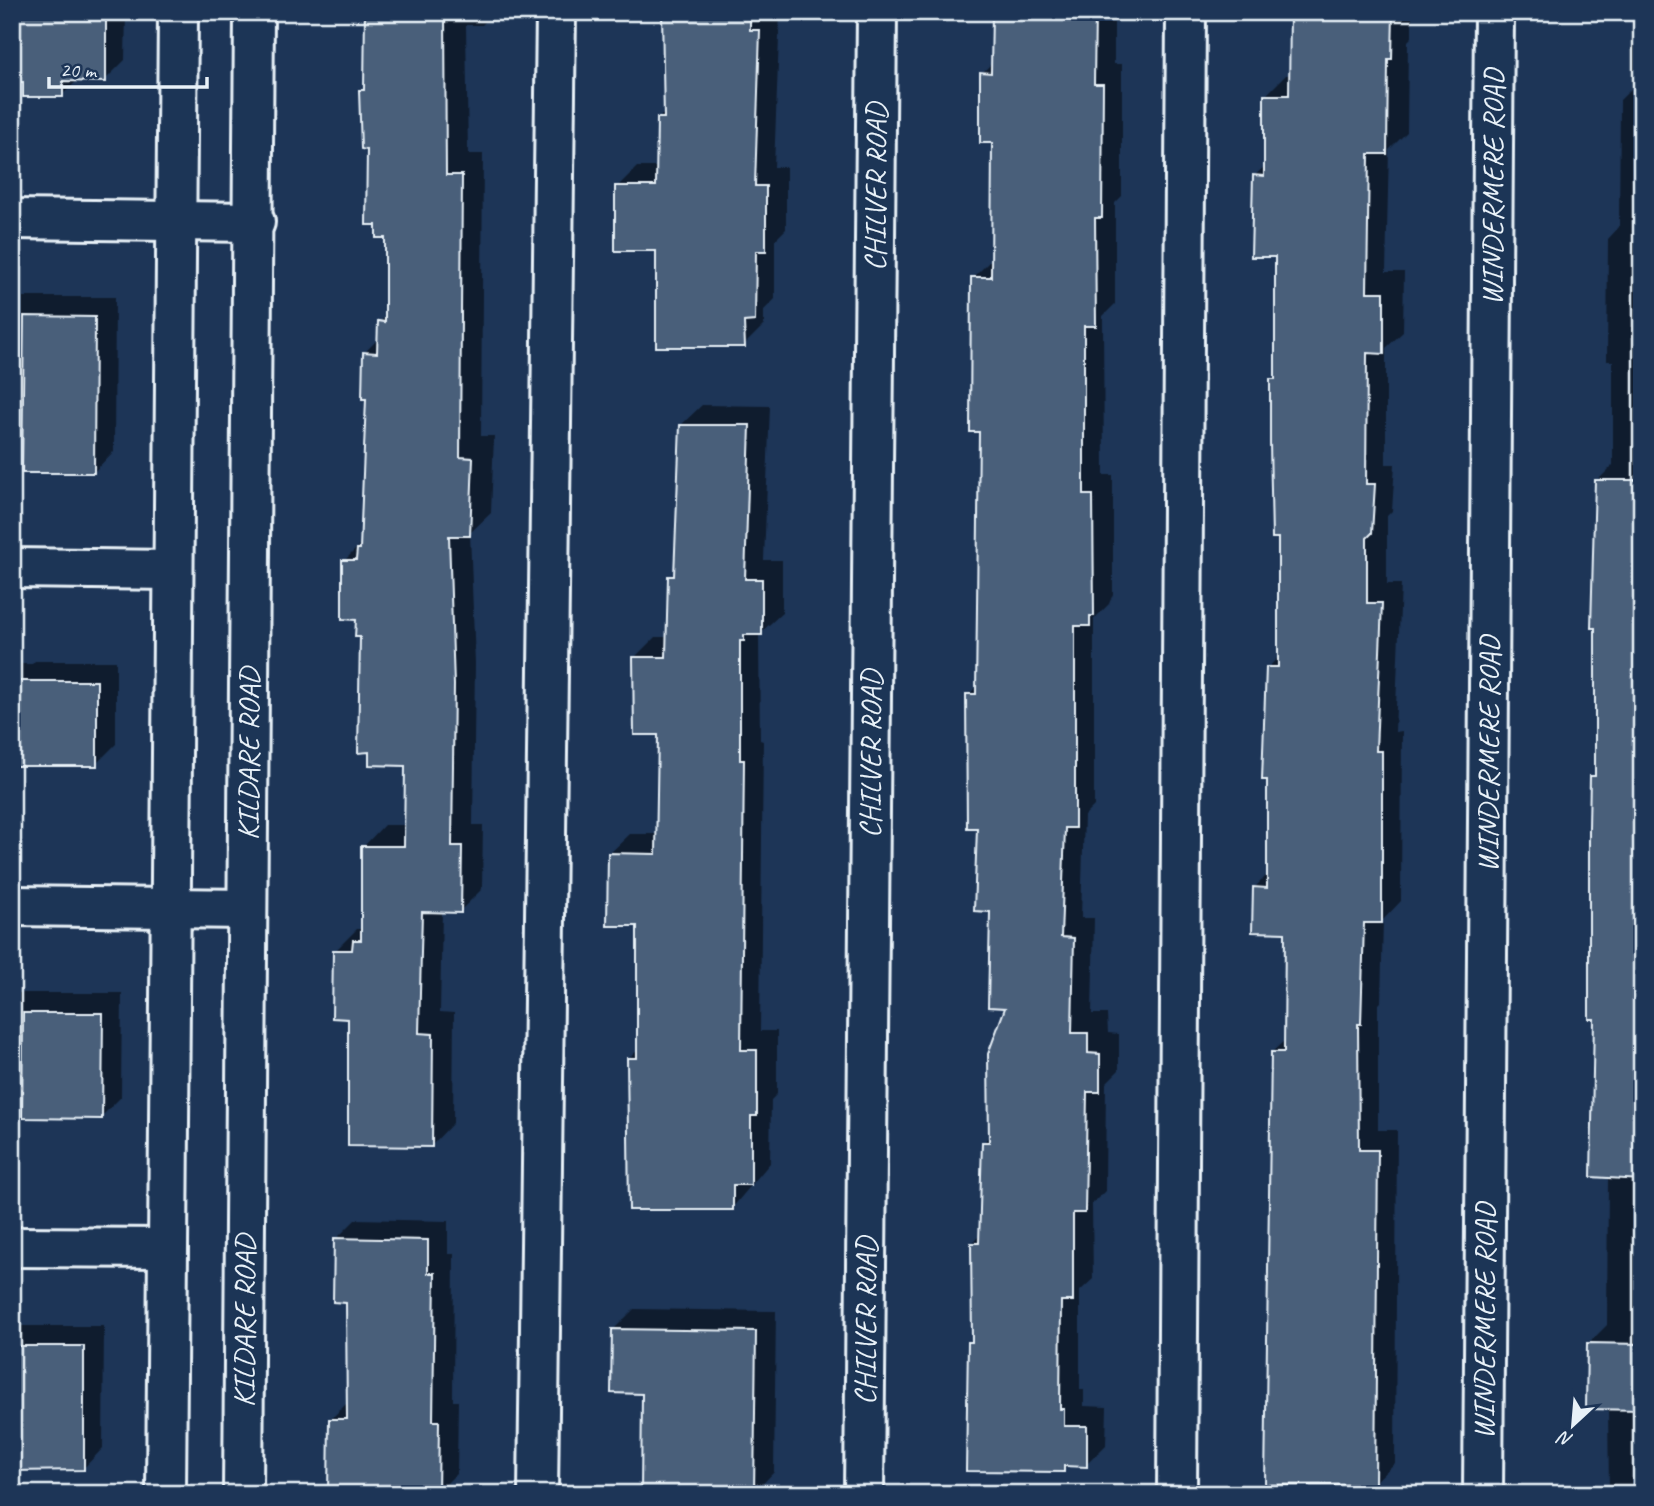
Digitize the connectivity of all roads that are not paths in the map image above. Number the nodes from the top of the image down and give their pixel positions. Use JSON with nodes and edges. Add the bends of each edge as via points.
{"nodes":[{"id":1,"x":178,"y":12,"type":"edge"},
{"id":2,"x":254,"y":12,"type":"edge"},
{"id":3,"x":556,"y":12,"type":"edge"},
{"id":4,"x":877,"y":12,"type":"edge"},
{"id":5,"x":1186,"y":12,"type":"edge"},
{"id":6,"x":1494,"y":12,"type":"edge"},
{"id":7,"x":12,"y":219,"type":"edge"},
{"id":8,"x":176,"y":221,"type":"junction"},
{"id":9,"x":255,"y":222,"type":"junction"},
{"id":10,"x":12,"y":568,"type":"edge"},
{"id":11,"x":173,"y":570,"type":"junction"},
{"id":12,"x":12,"y":906,"type":"edge"},
{"id":13,"x":170,"y":908,"type":"junction"},
{"id":14,"x":247,"y":909,"type":"junction"},
{"id":15,"x":12,"y":1247,"type":"edge"},
{"id":16,"x":167,"y":1248,"type":"junction"},
{"id":17,"x":166,"y":1494,"type":"edge"},
{"id":18,"x":243,"y":1494,"type":"edge"},
{"id":19,"x":538,"y":1494,"type":"edge"},
{"id":20,"x":864,"y":1494,"type":"edge"},
{"id":21,"x":1177,"y":1494,"type":"edge"},
{"id":22,"x":1483,"y":1494,"type":"edge"}],
"edges":[{"from":1,"to":8,"type":"street"},
{"from":2,"to":9,"type":"street","name":"KILDARE ROAD"},
{"from":3,"to":19,"type":"street"},
{"from":4,"to":20,"type":"street","name":"CHILVER ROAD"},
{"from":5,"to":21,"type":"street"},
{"from":6,"to":22,"type":"street","name":"WINDERMERE ROAD"},
{"from":7,"to":8,"type":"street"},
{"from":8,"to":9,"type":"street"},
{"from":8,"to":11,"type":"street"},
{"from":9,"to":14,"type":"street","name":"KILDARE ROAD"},
{"from":10,"to":11,"type":"street"},
{"from":11,"to":13,"type":"street"},
{"from":12,"to":13,"type":"street"},
{"from":13,"to":14,"type":"street"},
{"from":13,"to":16,"type":"street"},
{"from":14,"to":18,"type":"street","name":"KILDARE ROAD"},
{"from":15,"to":16,"type":"street"},
{"from":16,"to":17,"type":"street"}]}
